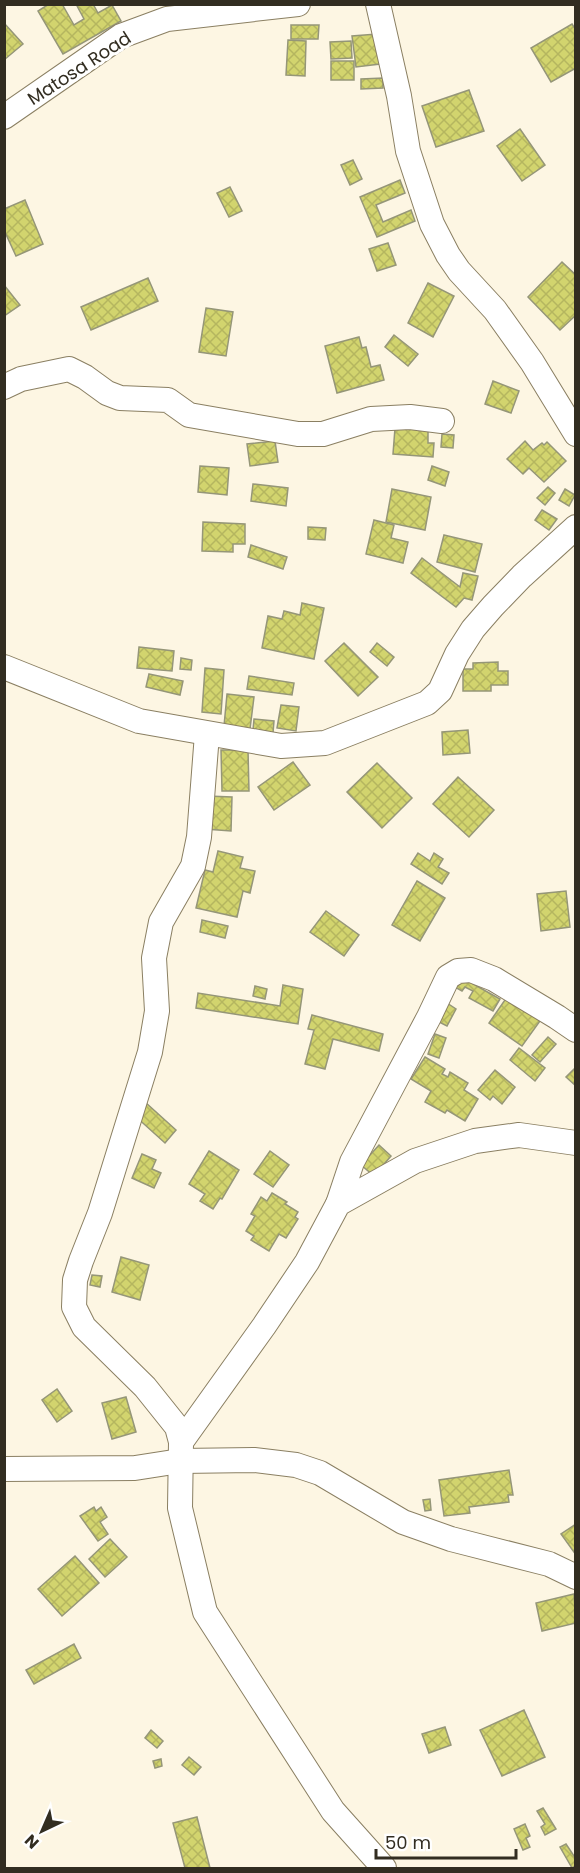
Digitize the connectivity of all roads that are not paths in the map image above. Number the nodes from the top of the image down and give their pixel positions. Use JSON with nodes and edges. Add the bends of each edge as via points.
{"nodes":[{"id":1,"x":298,"y":4,"type":"edge"},
{"id":2,"x":378,"y":4,"type":"edge"},
{"id":3,"x":234,"y":8,"type":"edge"},
{"id":4,"x":4,"y":117,"type":"edge"},
{"id":5,"x":4,"y":387,"type":"edge"},
{"id":6,"x":442,"y":421,"type":"dead end"},
{"id":7,"x":576,"y":434,"type":"edge"},
{"id":8,"x":576,"y":528,"type":"edge"},
{"id":9,"x":4,"y":667,"type":"edge"},
{"id":10,"x":207,"y":734,"type":"junction"},
{"id":11,"x":576,"y":1030,"type":"edge"},
{"id":12,"x":576,"y":1143,"type":"edge"},
{"id":13,"x":338,"y":1204,"type":"junction"},
{"id":14,"x":180,"y":1451,"type":"junction"},
{"id":15,"x":4,"y":1469,"type":"edge"},
{"id":16,"x":576,"y":1577,"type":"edge"},
{"id":17,"x":384,"y":1869,"type":"edge"}],
"edges":[{"from":1,"to":3,"type":"street","name":"Matosa Road","via":[[269,9]]},
{"from":2,"to":7,"type":"street","via":[[408,152],[432,224],[453,263],[495,310]]},
{"from":3,"to":4,"type":"street","name":"Matosa Road","via":[[168,19],[121,36]]},
{"from":5,"to":6,"type":"street","via":[[21,379],[69,369],[120,398],[168,400],[189,415],[298,434],[323,434],[371,419],[410,417]]},
{"from":8,"to":10,"type":"street","via":[[522,576],[473,629],[440,691],[427,703],[325,743],[281,746]]},
{"from":9,"to":10,"type":"street","via":[[139,721]]},
{"from":10,"to":14,"type":"street","via":[[193,866],[161,922],[154,958],[158,1011],[150,1052],[75,1280],[74,1307],[84,1327],[146,1387],[177,1427]]},
{"from":11,"to":13,"type":"street","via":[[494,979],[471,970],[448,977],[352,1162]]},
{"from":12,"to":13,"type":"street","via":[[519,1135],[475,1141],[415,1161]]},
{"from":13,"to":14,"type":"street","via":[[307,1262]]},
{"from":14,"to":15,"type":"street","via":[[135,1468]]},
{"from":14,"to":16,"type":"street","via":[[296,1465],[320,1473],[404,1522],[451,1539],[549,1564]]},
{"from":14,"to":17,"type":"street","via":[[180,1508],[205,1612],[333,1811]]}]}
